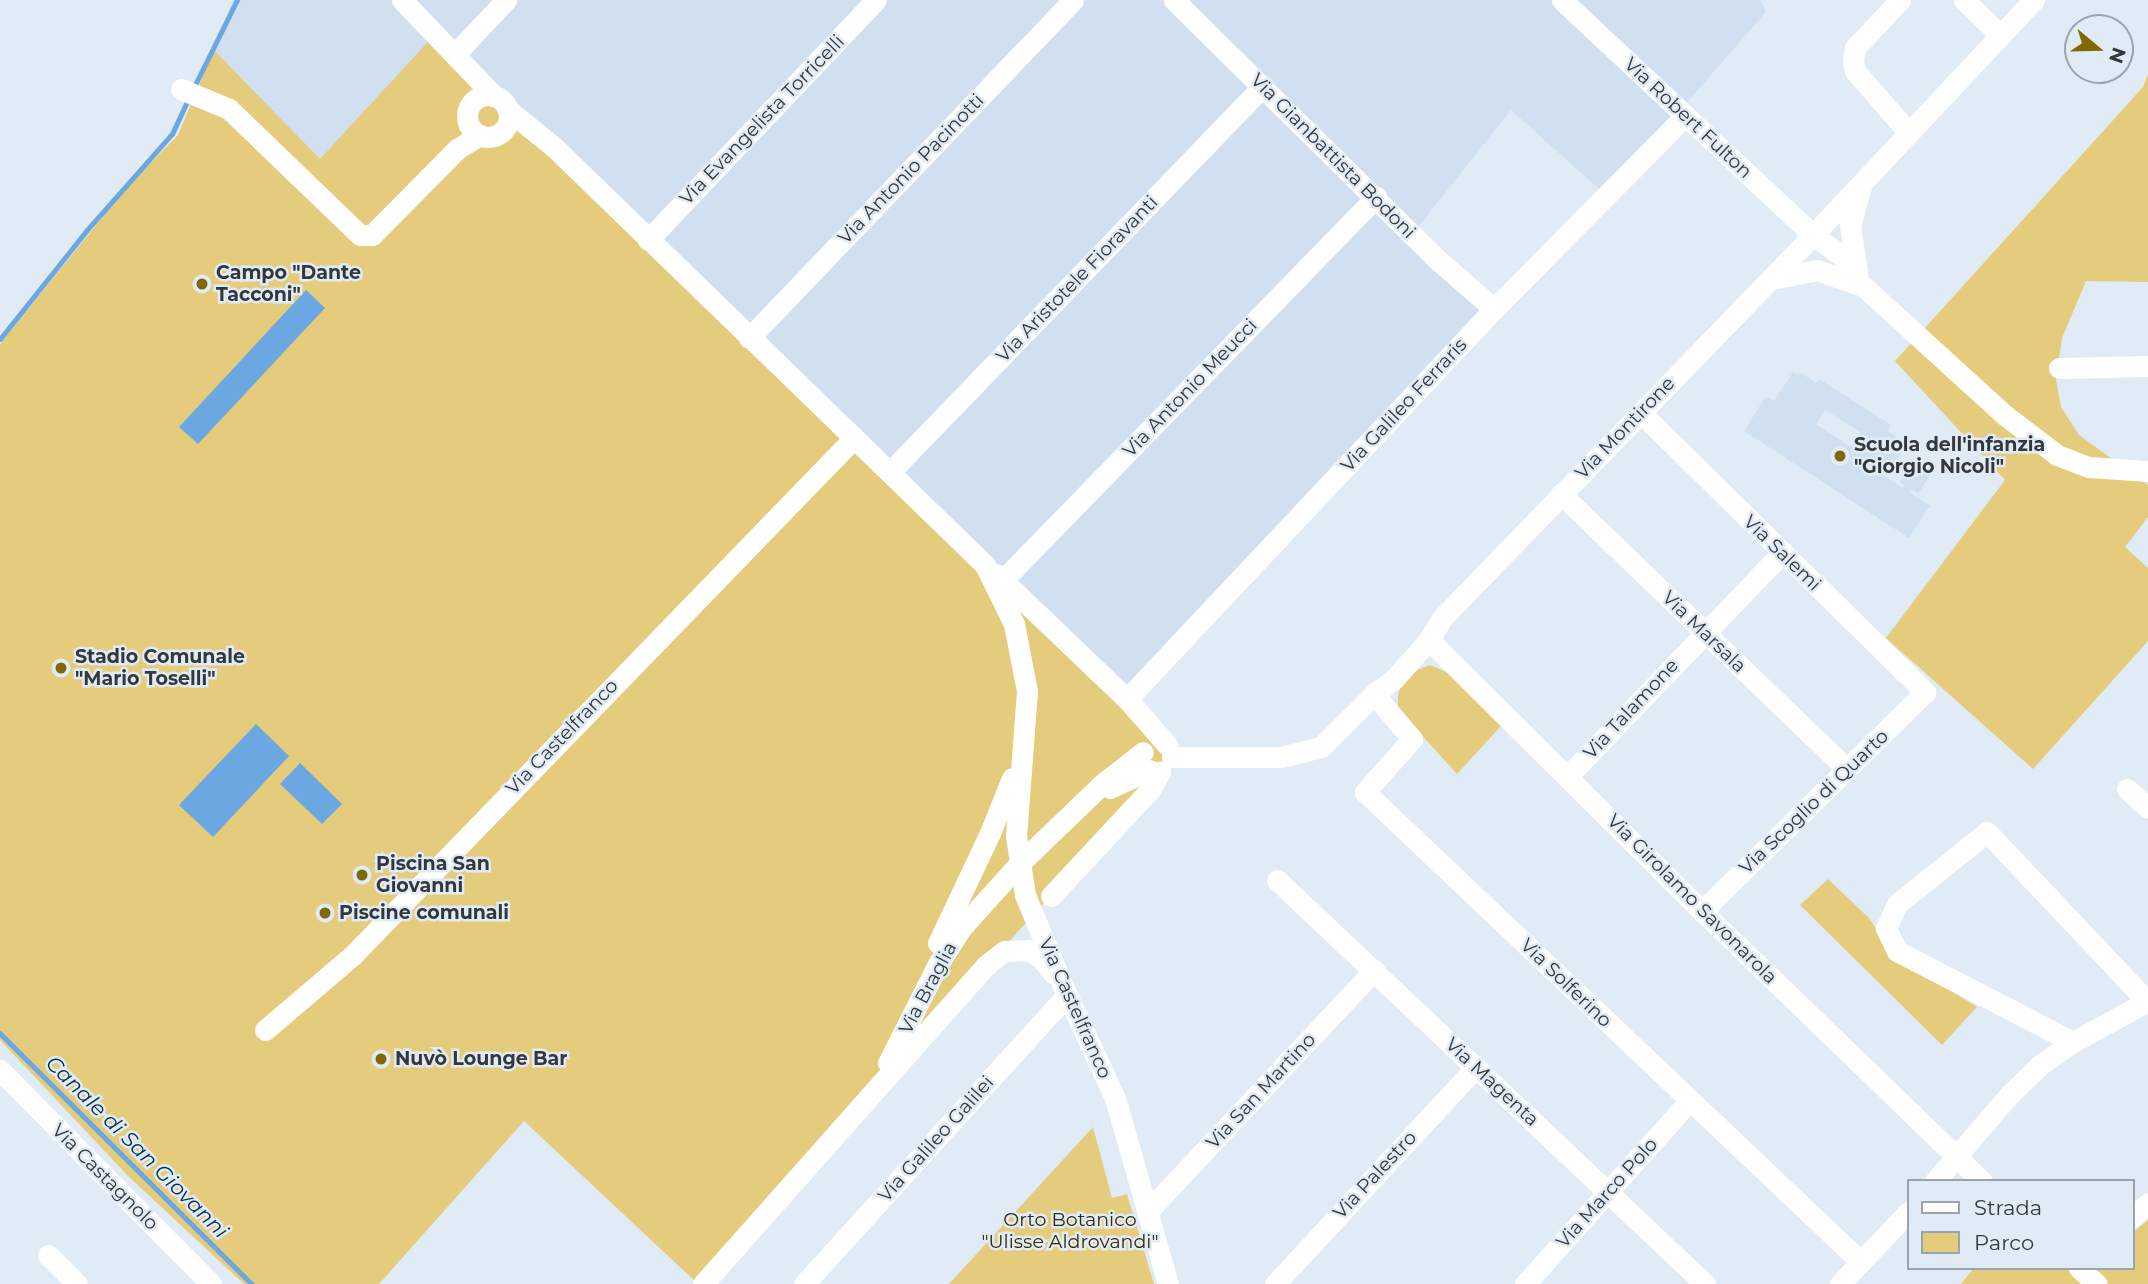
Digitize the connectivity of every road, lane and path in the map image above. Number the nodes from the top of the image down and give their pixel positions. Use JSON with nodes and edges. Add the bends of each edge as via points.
{"nodes":[{"id":1,"x":402,"y":0,"type":"edge"},
{"id":2,"x":506,"y":0,"type":"edge"},
{"id":3,"x":876,"y":0,"type":"edge"},
{"id":4,"x":1073,"y":0,"type":"edge"},
{"id":5,"x":1174,"y":0,"type":"edge"},
{"id":6,"x":1562,"y":0,"type":"edge"},
{"id":7,"x":1900,"y":0,"type":"edge"},
{"id":8,"x":1964,"y":0,"type":"edge"},
{"id":9,"x":2034,"y":0,"type":"edge"},
{"id":10,"x":2000,"y":36,"type":"junction"},
{"id":11,"x":456,"y":53,"type":"junction"},
{"id":12,"x":1263,"y":86,"type":"junction"},
{"id":13,"x":190,"y":93,"type":"dead end"},
{"id":14,"x":493,"y":101,"type":"junction"},
{"id":15,"x":1685,"y":116,"type":"junction"},
{"id":16,"x":474,"y":129,"type":"junction"},
{"id":17,"x":502,"y":131,"type":"junction"},
{"id":18,"x":1909,"y":133,"type":"junction"},
{"id":19,"x":554,"y":147,"type":"junction"},
{"id":20,"x":1863,"y":183,"type":"junction"},
{"id":21,"x":1376,"y":197,"type":"junction"},
{"id":22,"x":1813,"y":235,"type":"junction"},
{"id":23,"x":648,"y":240,"type":"junction"},
{"id":24,"x":1770,"y":279,"type":"junction"},
{"id":25,"x":1856,"y":280,"type":"junction"},
{"id":26,"x":1494,"y":309,"type":"junction"},
{"id":27,"x":749,"y":338,"type":"junction"},
{"id":28,"x":2148,"y":366,"type":"edge"},
{"id":29,"x":2059,"y":368,"type":"dead end"},
{"id":30,"x":1640,"y":412,"type":"junction"},
{"id":31,"x":854,"y":438,"type":"junction"},
{"id":32,"x":2148,"y":471,"type":"edge"},
{"id":33,"x":890,"y":472,"type":"junction"},
{"id":34,"x":1561,"y":494,"type":"junction"},
{"id":35,"x":1782,"y":553,"type":"junction"},
{"id":36,"x":985,"y":565,"type":"junction"},
{"id":37,"x":1003,"y":580,"type":"junction"},
{"id":38,"x":1703,"y":632,"type":"junction"},
{"id":39,"x":1429,"y":640,"type":"junction"},
{"id":40,"x":1925,"y":692,"type":"joint"},
{"id":41,"x":1374,"y":694,"type":"junction"},
{"id":42,"x":1127,"y":699,"type":"junction"},
{"id":43,"x":1026,"y":728,"type":"junction"},
{"id":44,"x":1158,"y":760,"type":"junction"},
{"id":45,"x":1847,"y":769,"type":"junction"},
{"id":46,"x":1568,"y":776,"type":"junction"},
{"id":47,"x":2127,"y":789,"type":"dead end"},
{"id":48,"x":2148,"y":808,"type":"edge"},
{"id":49,"x":1018,"y":865,"type":"junction"},
{"id":50,"x":1277,"y":880,"type":"dead end"},
{"id":51,"x":1051,"y":896,"type":"dead end"},
{"id":52,"x":1702,"y":911,"type":"junction"},
{"id":53,"x":1374,"y":970,"type":"junction"},
{"id":54,"x":1065,"y":990,"type":"junction"},
{"id":55,"x":2148,"y":1001,"type":"edge"},
{"id":56,"x":265,"y":1030,"type":"dead end"},
{"id":57,"x":2073,"y":1042,"type":"junction"},
{"id":58,"x":1476,"y":1067,"type":"junction"},
{"id":59,"x":0,"y":1070,"type":"edge"},
{"id":60,"x":1689,"y":1101,"type":"junction"},
{"id":61,"x":848,"y":1119,"type":"junction"},
{"id":62,"x":1956,"y":1157,"type":"junction"},
{"id":63,"x":1937,"y":1179,"type":"edge"},
{"id":64,"x":1980,"y":1179,"type":"edge"},
{"id":65,"x":1609,"y":1192,"type":"junction"},
{"id":66,"x":2148,"y":1203,"type":"edge"},
{"id":67,"x":1147,"y":1212,"type":"junction"},
{"id":68,"x":1906,"y":1214,"type":"edge"},
{"id":69,"x":2134,"y":1215,"type":"edge"},
{"id":70,"x":48,"y":1255,"type":"dead end"},
{"id":71,"x":1861,"y":1262,"type":"junction"},
{"id":72,"x":1846,"y":1282,"type":"edge"},
{"id":73,"x":209,"y":1283,"type":"edge"},
{"id":74,"x":77,"y":1284,"type":"edge"},
{"id":75,"x":703,"y":1284,"type":"edge"},
{"id":76,"x":804,"y":1284,"type":"edge"},
{"id":77,"x":1168,"y":1284,"type":"edge"},
{"id":78,"x":1275,"y":1284,"type":"edge"},
{"id":79,"x":1525,"y":1284,"type":"edge"},
{"id":80,"x":1705,"y":1284,"type":"edge"}],
"edges":[{"from":1,"to":11,"type":"street","name":"Via Castelfranco"},
{"from":2,"to":11,"type":"street"},
{"from":3,"to":23,"type":"street","name":"Via Evangelista Torricelli"},
{"from":4,"to":27,"type":"street","name":"Via Antonio Pacinotti"},
{"from":5,"to":12,"type":"street","name":"Via Gianbattista Bodoni"},
{"from":6,"to":15,"type":"street","name":"Via Robert Fulton"},
{"from":7,"to":18,"type":"street","via":[[1856,48],[1853,61],[1855,71]]},
{"from":8,"to":10,"type":"street"},
{"from":9,"to":10,"type":"street","name":"Via Montirone"},
{"from":10,"to":18,"type":"street","name":"Via Montirone"},
{"from":11,"to":14,"type":"street","name":"Via Castelfranco"},
{"from":12,"to":21,"type":"street","name":"Via Gianbattista Bodoni"},
{"from":12,"to":33,"type":"street","name":"Via Aristotele Fioravanti"},
{"from":13,"to":16,"type":"street","via":[[229,109],[360,234],[372,235]]},
{"from":14,"to":16,"type":"street","via":[[468,109]]},
{"from":14,"to":17,"type":"street","via":[[508,119]]},
{"from":14,"to":19,"type":"street","name":"Via Castelfranco"},
{"from":15,"to":22,"type":"street","name":"Via Robert Fulton"},
{"from":15,"to":26,"type":"street","name":"Via Galileo Ferraris"},
{"from":16,"to":17,"type":"street","via":[[490,137]]},
{"from":17,"to":19,"type":"street","name":"Via Castelfranco"},
{"from":18,"to":20,"type":"street","name":"Via Montirone"},
{"from":19,"to":23,"type":"street","name":"Via Castelfranco"},
{"from":20,"to":22,"type":"street","name":"Via Montirone"},
{"from":20,"to":25,"type":"street","via":[[1850,225]]},
{"from":21,"to":26,"type":"street","name":"Via Gianbattista Bodoni"},
{"from":21,"to":37,"type":"street","name":"Via Antonio Meucci"},
{"from":22,"to":24,"type":"street","name":"Via Montirone"},
{"from":22,"to":25,"type":"street","name":"Via Robert Fulton","via":[[1842,256]]},
{"from":23,"to":27,"type":"street","name":"Via Castelfranco"},
{"from":24,"to":25,"type":"street","via":[[1816,270]]},
{"from":24,"to":30,"type":"street","name":"Via Montirone"},
{"from":25,"to":32,"type":"street","name":"Via Robert Fulton","via":[[2006,416],[2057,455],[2089,467]]},
{"from":26,"to":42,"type":"street","name":"Via Galileo Ferraris"},
{"from":27,"to":31,"type":"street","name":"Via Castelfranco"},
{"from":28,"to":29,"type":"street"},
{"from":30,"to":34,"type":"street","name":"Via Montirone"},
{"from":30,"to":35,"type":"street","name":"Via Salemi"},
{"from":31,"to":33,"type":"street","name":"Via Castelfranco"},
{"from":31,"to":56,"type":"street","name":"Via Castelfranco","via":[[352,956]]},
{"from":33,"to":36,"type":"street","name":"Via Castelfranco"},
{"from":34,"to":38,"type":"street","name":"Via Marsala"},
{"from":34,"to":39,"type":"street","name":"Via Montirone","via":[[1442,618]]},
{"from":35,"to":38,"type":"street","name":"Via Talamone"},
{"from":35,"to":40,"type":"street","name":"Via Salemi"},
{"from":36,"to":37,"type":"street","name":"Via Castelfranco"},
{"from":36,"to":43,"type":"street","name":"Via Castelfranco","via":[[1014,624],[1027,691]]},
{"from":37,"to":42,"type":"street","name":"Via Castelfranco"},
{"from":38,"to":45,"type":"street","name":"Via Marsala"},
{"from":38,"to":46,"type":"street","name":"Via Talamone"},
{"from":39,"to":41,"type":"street","name":"Via Montirone"},
{"from":39,"to":46,"type":"street","name":"Via Girolamo Savonarola"},
{"from":40,"to":45,"type":"street","name":"Via Scoglio di Quarto"},
{"from":41,"to":44,"type":"street","name":"Via Montirone","via":[[1321,747],[1299,755]]},
{"from":41,"to":60,"type":"street","name":"Via Solferino","via":[[1412,739],[1365,792]]},
{"from":42,"to":44,"type":"street","name":"Via Castelfranco"},
{"from":43,"to":49,"type":"street","name":"Via Castelfranco","via":[[1017,802]]},
{"from":43,"to":61,"type":"street","name":"Via Castelfranco","via":[[1009,788],[980,856]]},
{"from":44,"to":49,"type":"street","name":"Via Montirone","via":[[1076,810]]},
{"from":44,"to":51,"type":"street","via":[[1150,790]]},
{"from":45,"to":52,"type":"street","name":"Via Scoglio di Quarto"},
{"from":46,"to":52,"type":"street","name":"Via Girolamo Savonarola"},
{"from":47,"to":48,"type":"street"},
{"from":49,"to":54,"type":"street","name":"Via Castelfranco","via":[[1025,895]]},
{"from":49,"to":61,"type":"street","name":"Via Braglia","via":[[949,945],[887,1065]]},
{"from":50,"to":53,"type":"street","name":"Via Magenta"},
{"from":52,"to":62,"type":"street","name":"Via Girolamo Savonarola"},
{"from":53,"to":58,"type":"street","name":"Via Magenta"},
{"from":53,"to":67,"type":"street","name":"Via San Martino"},
{"from":54,"to":61,"type":"street","name":"Via Braglia","via":[[1042,959],[1028,950],[1004,951],[985,966]]},
{"from":54,"to":67,"type":"street","name":"Via Castelfranco","via":[[1115,1098]]},
{"from":54,"to":76,"type":"street","name":"Via Galileo Galilei"},
{"from":55,"to":57,"type":"street"},
{"from":55,"to":57,"type":"street","via":[[1987,832],[1897,904],[1886,928],[1897,951]]},
{"from":57,"to":62,"type":"street","via":[[2010,1094]]},
{"from":58,"to":65,"type":"street","name":"Via Magenta"},
{"from":58,"to":78,"type":"street","name":"Via Palestro"},
{"from":59,"to":73,"type":"street","name":"Via Castagnolo"},
{"from":60,"to":65,"type":"street","name":"Via Marco Polo"},
{"from":60,"to":71,"type":"street","name":"Via Solferino"},
{"from":61,"to":75,"type":"street","name":"Via Braglia"},
{"from":62,"to":63,"type":"street"},
{"from":62,"to":64,"type":"street","name":"Via Girolamo Savonarola"},
{"from":65,"to":79,"type":"street","name":"Via Marco Polo"},
{"from":65,"to":80,"type":"street","name":"Via Magenta"},
{"from":66,"to":69,"type":"street"},
{"from":67,"to":77,"type":"street","name":"Via Castelfranco"},
{"from":68,"to":71,"type":"street"},
{"from":70,"to":74,"type":"street"},
{"from":71,"to":72,"type":"street"}]}
